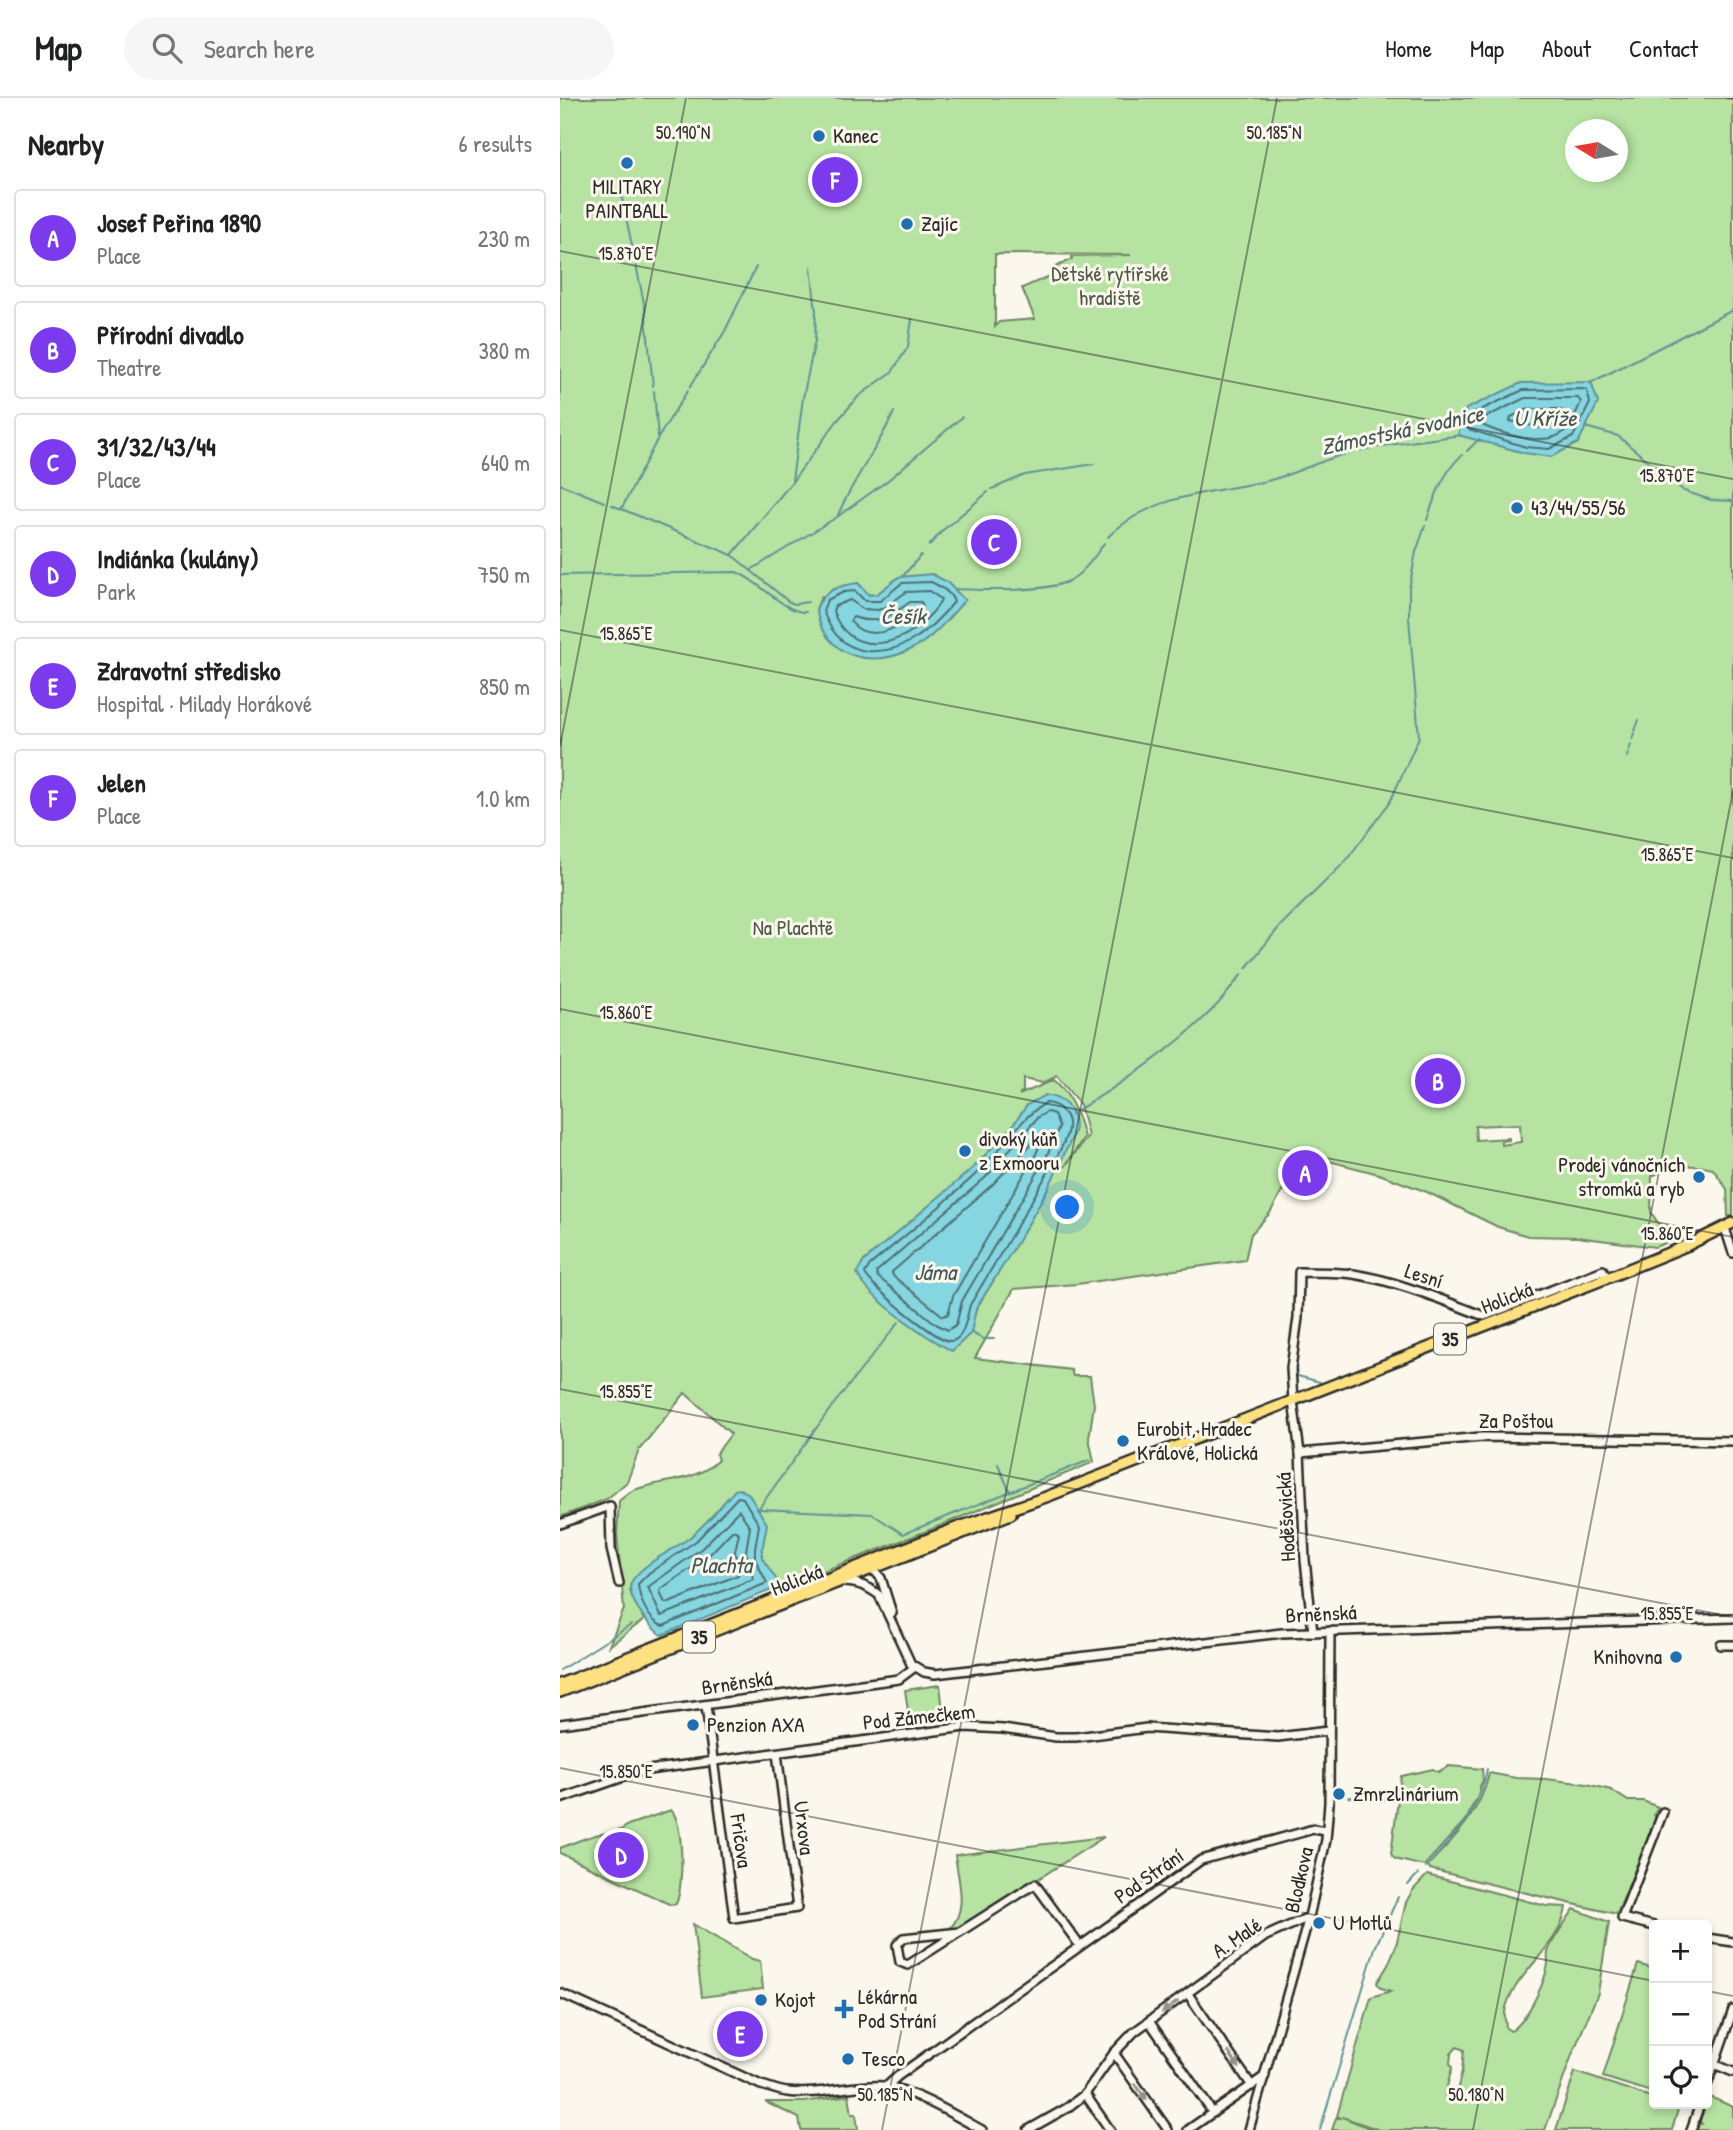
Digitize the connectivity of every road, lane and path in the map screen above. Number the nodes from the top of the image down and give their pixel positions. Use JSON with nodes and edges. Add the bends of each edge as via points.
{"nodes":[{"id":1,"x":1729,"y":1226,"type":"edge"},
{"id":2,"x":1733,"y":1253,"type":"edge"},
{"id":3,"x":1607,"y":1278,"type":"junction"},
{"id":4,"x":1293,"y":1401,"type":"junction"},
{"id":5,"x":1733,"y":1441,"type":"edge"},
{"id":6,"x":1300,"y":1453,"type":"junction"},
{"id":7,"x":1046,"y":1497,"type":"junction"},
{"id":8,"x":560,"y":1524,"type":"edge"},
{"id":9,"x":888,"y":1563,"type":"junction"},
{"id":10,"x":859,"y":1566,"type":"junction"},
{"id":11,"x":874,"y":1569,"type":"junction"},
{"id":12,"x":881,"y":1578,"type":"junction"},
{"id":13,"x":619,"y":1583,"type":"dead end"},
{"id":14,"x":838,"y":1583,"type":"junction"},
{"id":15,"x":1733,"y":1618,"type":"edge"},
{"id":16,"x":1330,"y":1631,"type":"junction"},
{"id":17,"x":1313,"y":1632,"type":"junction"},
{"id":18,"x":897,"y":1634,"type":"junction"},
{"id":19,"x":1721,"y":1645,"type":"dead end"},
{"id":20,"x":1733,"y":1645,"type":"edge"},
{"id":21,"x":915,"y":1667,"type":"junction"},
{"id":22,"x":560,"y":1684,"type":"edge"},
{"id":23,"x":560,"y":1692,"type":"edge"},
{"id":24,"x":706,"y":1706,"type":"junction"},
{"id":25,"x":560,"y":1724,"type":"edge"},
{"id":26,"x":1328,"y":1731,"type":"junction"},
{"id":27,"x":777,"y":1753,"type":"junction"},
{"id":28,"x":713,"y":1761,"type":"junction"},
{"id":29,"x":560,"y":1799,"type":"edge"},
{"id":30,"x":1663,"y":1812,"type":"dead end"},
{"id":31,"x":1326,"y":1831,"type":"junction"},
{"id":32,"x":797,"y":1908,"type":"joint"},
{"id":33,"x":1309,"y":1917,"type":"junction"},
{"id":34,"x":1649,"y":1925,"type":"edge"},
{"id":35,"x":960,"y":1931,"type":"junction"},
{"id":36,"x":1712,"y":1939,"type":"edge"},
{"id":37,"x":1733,"y":1942,"type":"edge"},
{"id":38,"x":1080,"y":1946,"type":"junction"},
{"id":39,"x":560,"y":1993,"type":"edge"},
{"id":40,"x":1188,"y":1994,"type":"junction"},
{"id":41,"x":1733,"y":2010,"type":"edge"},
{"id":42,"x":1149,"y":2021,"type":"junction"},
{"id":43,"x":1114,"y":2053,"type":"junction"},
{"id":44,"x":1714,"y":2064,"type":"junction"},
{"id":45,"x":1712,"y":2070,"type":"edge"},
{"id":46,"x":1733,"y":2072,"type":"edge"},
{"id":47,"x":1265,"y":2076,"type":"junction"},
{"id":48,"x":887,"y":2086,"type":"junction"},
{"id":49,"x":1252,"y":2086,"type":"junction"},
{"id":50,"x":1085,"y":2094,"type":"junction"},
{"id":51,"x":1698,"y":2109,"type":"edge"},
{"id":52,"x":1213,"y":2113,"type":"junction"},
{"id":53,"x":982,"y":2130,"type":"edge"},
{"id":54,"x":1028,"y":2130,"type":"edge"},
{"id":55,"x":1110,"y":2130,"type":"edge"},
{"id":56,"x":1168,"y":2130,"type":"edge"},
{"id":57,"x":1188,"y":2130,"type":"edge"},
{"id":58,"x":1249,"y":2130,"type":"edge"},
{"id":59,"x":1691,"y":2130,"type":"edge"}],
"edges":[{"from":1,"to":2,"type":"street"},
{"from":1,"to":3,"type":"main road","name":"Holická","number":"35"},
{"from":3,"to":4,"type":"main road","name":"Holická","number":"35"},
{"from":3,"to":4,"type":"street","name":"Lesní","via":[[1603,1270],[1484,1316],[1354,1274],[1299,1272],[1291,1368]]},
{"from":4,"to":6,"type":"street","name":"Hoděšovická"},
{"from":4,"to":7,"type":"main road","name":"Holická","number":"35"},
{"from":5,"to":6,"type":"street","name":"Za Poštou","via":[[1482,1437]]},
{"from":6,"to":17,"type":"street","name":"Hoděšovická"},
{"from":7,"to":9,"type":"main road","name":"Holická","number":"35"},
{"from":7,"to":10,"type":"main road","name":"Holická","number":"35"},
{"from":8,"to":13,"type":"street","via":[[610,1506],[611,1549]]},
{"from":9,"to":11,"type":"main road","name":"Holická","number":"35"},
{"from":9,"to":12,"type":"street"},
{"from":10,"to":11,"type":"street"},
{"from":10,"to":22,"type":"main road","name":"Holická","number":"35"},
{"from":11,"to":12,"type":"street"},
{"from":11,"to":14,"type":"main road","name":"Holická","number":"35"},
{"from":12,"to":18,"type":"street"},
{"from":14,"to":18,"type":"street","via":[[857,1583],[879,1595]]},
{"from":14,"to":23,"type":"main road","name":"Holická","number":"35"},
{"from":15,"to":16,"type":"street","name":"Brněnská"},
{"from":16,"to":17,"type":"street","name":"Brněnská"},
{"from":16,"to":26,"type":"street","name":"Blodkova"},
{"from":17,"to":21,"type":"street","name":"Brněnská","via":[[935,1674]]},
{"from":18,"to":21,"type":"street"},
{"from":19,"to":20,"type":"street"},
{"from":21,"to":24,"type":"street","name":"Brněnská","via":[[899,1679]]},
{"from":24,"to":25,"type":"street","name":"Brněnská"},
{"from":24,"to":28,"type":"street","name":"Fričova"},
{"from":26,"to":27,"type":"street","name":"Pod Zámečkem","via":[[1278,1737],[1147,1728],[1056,1737],[964,1727]]},
{"from":26,"to":31,"type":"street","name":"Blodkova"},
{"from":27,"to":28,"type":"street","name":"Pod Zámečkem"},
{"from":27,"to":32,"type":"street","name":"Urxova"},
{"from":28,"to":29,"type":"street","name":"Pod Zámečkem","via":[[641,1771]]},
{"from":28,"to":32,"type":"street","name":"Fričova","via":[[734,1917]]},
{"from":30,"to":34,"type":"street","via":[[1622,1918]]},
{"from":31,"to":33,"type":"street","name":"Blodkova"},
{"from":31,"to":38,"type":"street","name":"Pod Strání","via":[[1313,1829],[1201,1860]]},
{"from":33,"to":40,"type":"street","name":"A. Malé","via":[[1266,1937]]},
{"from":33,"to":47,"type":"street","name":"Blodkova"},
{"from":35,"to":35,"type":"street","via":[[903,1938],[897,1945],[900,1962],[908,1965]]},
{"from":35,"to":38,"type":"street","via":[[1035,1884]]},
{"from":36,"to":37,"type":"street"},
{"from":38,"to":48,"type":"street","name":"Pod Strání"},
{"from":39,"to":48,"type":"street","via":[[785,2092]]},
{"from":40,"to":42,"type":"street","name":"A. Malé","one_way":true},
{"from":40,"to":49,"type":"street","one_way":true},
{"from":41,"to":44,"type":"street"},
{"from":42,"to":43,"type":"street","name":"A. Malé"},
{"from":42,"to":52,"type":"street"},
{"from":43,"to":50,"type":"street","name":"A. Malé"},
{"from":43,"to":56,"type":"street","one_way":true},
{"from":44,"to":45,"type":"street"},
{"from":44,"to":46,"type":"street"},
{"from":47,"to":49,"type":"street"},
{"from":47,"to":58,"type":"street","name":"Blodkova"},
{"from":48,"to":53,"type":"street"},
{"from":49,"to":52,"type":"street"},
{"from":50,"to":54,"type":"street","name":"A. Malé"},
{"from":50,"to":55,"type":"street"},
{"from":51,"to":59,"type":"street"},
{"from":52,"to":57,"type":"street"}]}
